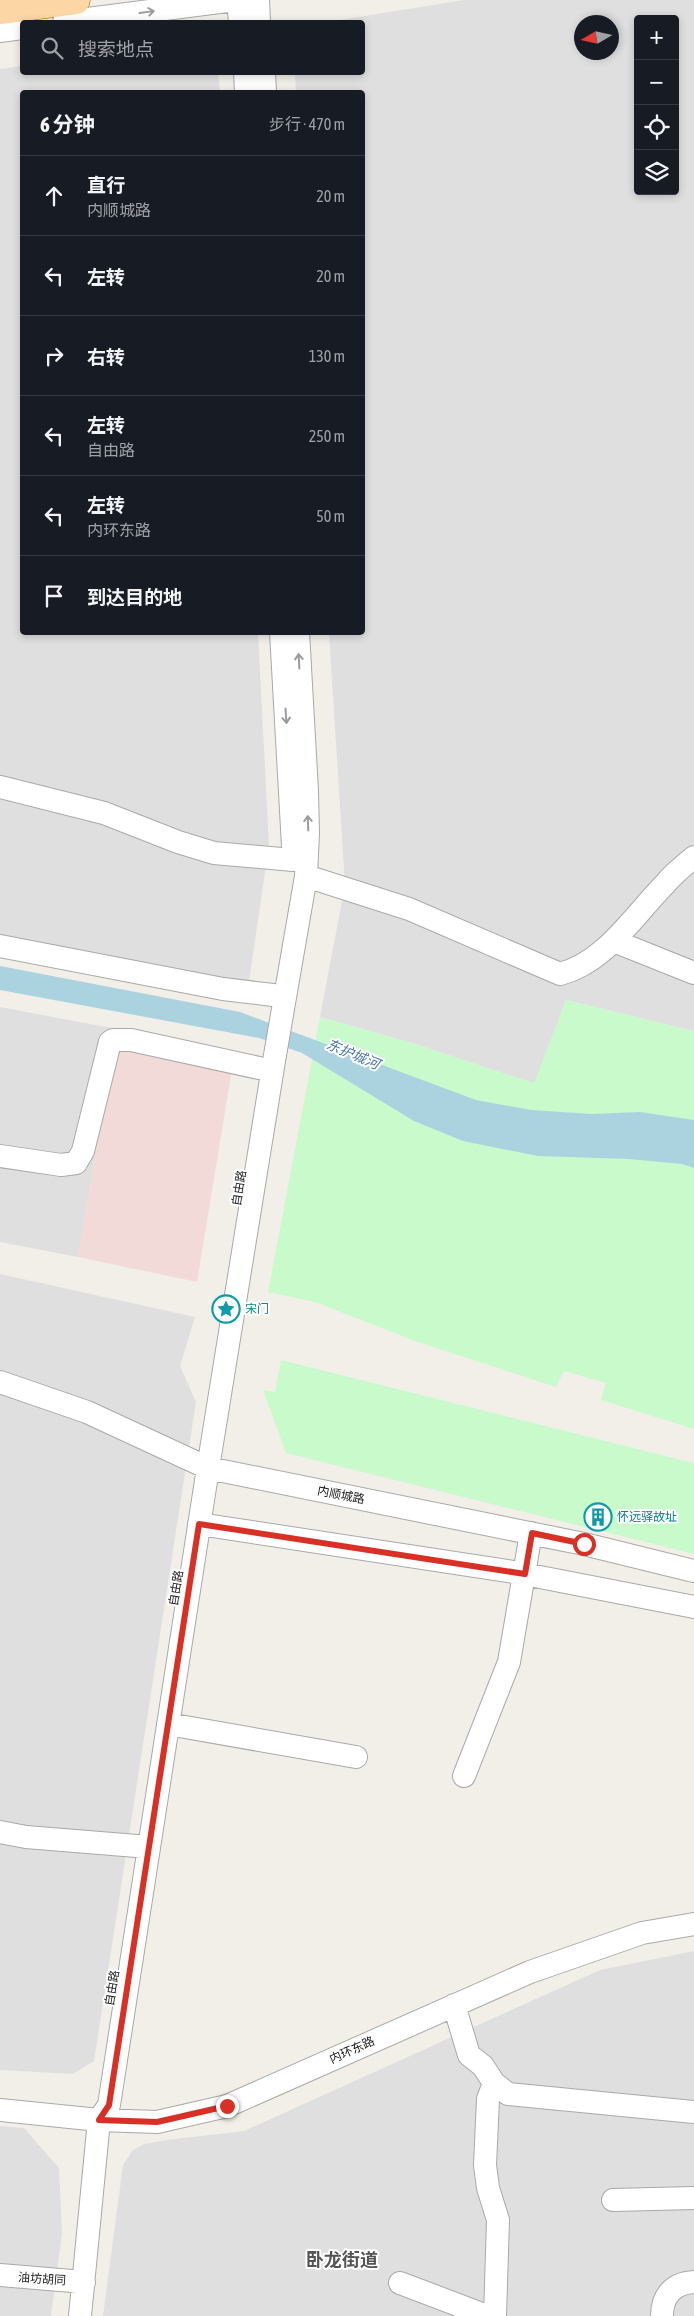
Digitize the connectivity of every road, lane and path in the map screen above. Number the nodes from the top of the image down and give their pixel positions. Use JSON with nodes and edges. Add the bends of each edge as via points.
{"nodes":[{"id":1,"x":76,"y":0,"type":"edge"},
{"id":2,"x":237,"y":0,"type":"edge"},
{"id":3,"x":258,"y":0,"type":"edge"},
{"id":4,"x":0,"y":10,"type":"edge"},
{"id":5,"x":80,"y":20,"type":"edge"},
{"id":6,"x":240,"y":20,"type":"edge"},
{"id":7,"x":260,"y":20,"type":"edge"},
{"id":8,"x":20,"y":28,"type":"edge"},
{"id":9,"x":0,"y":31,"type":"edge"},
{"id":10,"x":245,"y":75,"type":"edge"},
{"id":11,"x":264,"y":75,"type":"edge"},
{"id":12,"x":246,"y":90,"type":"edge"},
{"id":13,"x":265,"y":90,"type":"edge"},
{"id":14,"x":281,"y":635,"type":"edge"},
{"id":15,"x":298,"y":635,"type":"edge"},
{"id":16,"x":0,"y":787,"type":"edge"},
{"id":17,"x":694,"y":857,"type":"edge"},
{"id":18,"x":300,"y":868,"type":"junction"},
{"id":19,"x":614,"y":941,"type":"junction"},
{"id":20,"x":0,"y":946,"type":"edge"},
{"id":21,"x":694,"y":973,"type":"edge"},
{"id":22,"x":275,"y":1004,"type":"junction"},
{"id":23,"x":264,"y":1062,"type":"junction"},
{"id":24,"x":0,"y":1156,"type":"edge"},
{"id":25,"x":0,"y":1382,"type":"edge"},
{"id":26,"x":202,"y":1465,"type":"junction"},
{"id":27,"x":199,"y":1524,"type":"junction"},
{"id":28,"x":532,"y":1533,"type":"junction"},
{"id":29,"x":694,"y":1571,"type":"edge"},
{"id":30,"x":525,"y":1574,"type":"junction"},
{"id":31,"x":694,"y":1607,"type":"edge"},
{"id":32,"x":168,"y":1724,"type":"junction"},
{"id":33,"x":356,"y":1757,"type":"dead end"},
{"id":34,"x":464,"y":1776,"type":"dead end"},
{"id":35,"x":0,"y":1832,"type":"edge"},
{"id":36,"x":142,"y":1846,"type":"junction"},
{"id":37,"x":694,"y":1909,"type":"edge"},
{"id":38,"x":694,"y":1924,"type":"edge"},
{"id":39,"x":454,"y":2005,"type":"junction"},
{"id":40,"x":494,"y":2083,"type":"junction"},
{"id":41,"x":0,"y":2096,"type":"edge"},
{"id":42,"x":100,"y":2109,"type":"junction"},
{"id":43,"x":0,"y":2110,"type":"edge"},
{"id":44,"x":694,"y":2112,"type":"edge"},
{"id":45,"x":694,"y":2198,"type":"edge"},
{"id":46,"x":613,"y":2200,"type":"dead end"},
{"id":47,"x":0,"y":2275,"type":"edge"},
{"id":48,"x":84,"y":2282,"type":"junction"},
{"id":49,"x":694,"y":2282,"type":"edge"},
{"id":50,"x":400,"y":2283,"type":"dead end"},
{"id":51,"x":80,"y":2316,"type":"edge"},
{"id":52,"x":487,"y":2316,"type":"edge"},
{"id":53,"x":494,"y":2316,"type":"edge"},
{"id":54,"x":662,"y":2316,"type":"edge"}],
"edges":[{"from":1,"to":4,"type":"main road"},
{"from":5,"to":2,"type":"street","one_way":true},
{"from":2,"to":6,"type":"street"},
{"from":3,"to":7,"type":"street"},
{"from":8,"to":9,"type":"street"},
{"from":10,"to":12,"type":"street"},
{"from":11,"to":13,"type":"street"},
{"from":14,"to":18,"type":"street","one_way":true,"via":[[293,836]]},
{"from":18,"to":15,"type":"street","one_way":true,"via":[[307,799]]},
{"from":16,"to":18,"type":"street","via":[[104,813],[214,853]]},
{"from":17,"to":19,"type":"street","via":[[666,882]]},
{"from":18,"to":19,"type":"street","via":[[409,909],[560,974],[577,969]]},
{"from":18,"to":22,"type":"street","name":"自由路"},
{"from":19,"to":21,"type":"street"},
{"from":20,"to":22,"type":"street","via":[[223,989]]},
{"from":22,"to":23,"type":"street","name":"自由路"},
{"from":23,"to":24,"type":"street","via":[[131,1040],[113,1040],[83,1150],[76,1162],[60,1165]]},
{"from":23,"to":26,"type":"street","name":"自由路"},
{"from":25,"to":26,"type":"street","name":"内顺城路","via":[[87,1412]]},
{"from":26,"to":27,"type":"street","name":"自由路"},
{"from":26,"to":28,"type":"street","name":"内顺城路"},
{"from":26,"to":36,"type":"street","name":"自由路"},
{"from":27,"to":30,"type":"street"},
{"from":27,"to":32,"type":"street","name":"自由路"},
{"from":28,"to":29,"type":"street","name":"内顺城路"},
{"from":28,"to":30,"type":"street"},
{"from":30,"to":31,"type":"street"},
{"from":30,"to":34,"type":"street","via":[[509,1662]]},
{"from":32,"to":33,"type":"street"},
{"from":32,"to":36,"type":"street","name":"自由路"},
{"from":35,"to":36,"type":"street"},
{"from":36,"to":42,"type":"street","name":"自由路"},
{"from":37,"to":42,"type":"street","name":"内环东路","via":[[639,1919],[524,1958],[222,2092],[156,2107]]},
{"from":38,"to":39,"type":"street","name":"内环东路","via":[[642,1933],[586,1951]]},
{"from":39,"to":40,"type":"street","via":[[469,2055],[483,2066]]},
{"from":39,"to":42,"type":"street","name":"内环东路","via":[[227,2106],[157,2122]]},
{"from":40,"to":44,"type":"street","via":[[508,2094]]},
{"from":40,"to":53,"type":"street","via":[[488,2099],[485,2165],[498,2220]]},
{"from":41,"to":42,"type":"street","name":"内环东路"},
{"from":42,"to":43,"type":"street","name":"内环东路"},
{"from":42,"to":48,"type":"street","name":"自由路"},
{"from":45,"to":46,"type":"street"},
{"from":47,"to":48,"type":"street","name":"油坊胡同"},
{"from":48,"to":51,"type":"street","name":"自由路"},
{"from":49,"to":54,"type":"street","via":[[686,2282],[668,2294],[662,2303]]},
{"from":50,"to":52,"type":"street"}]}
